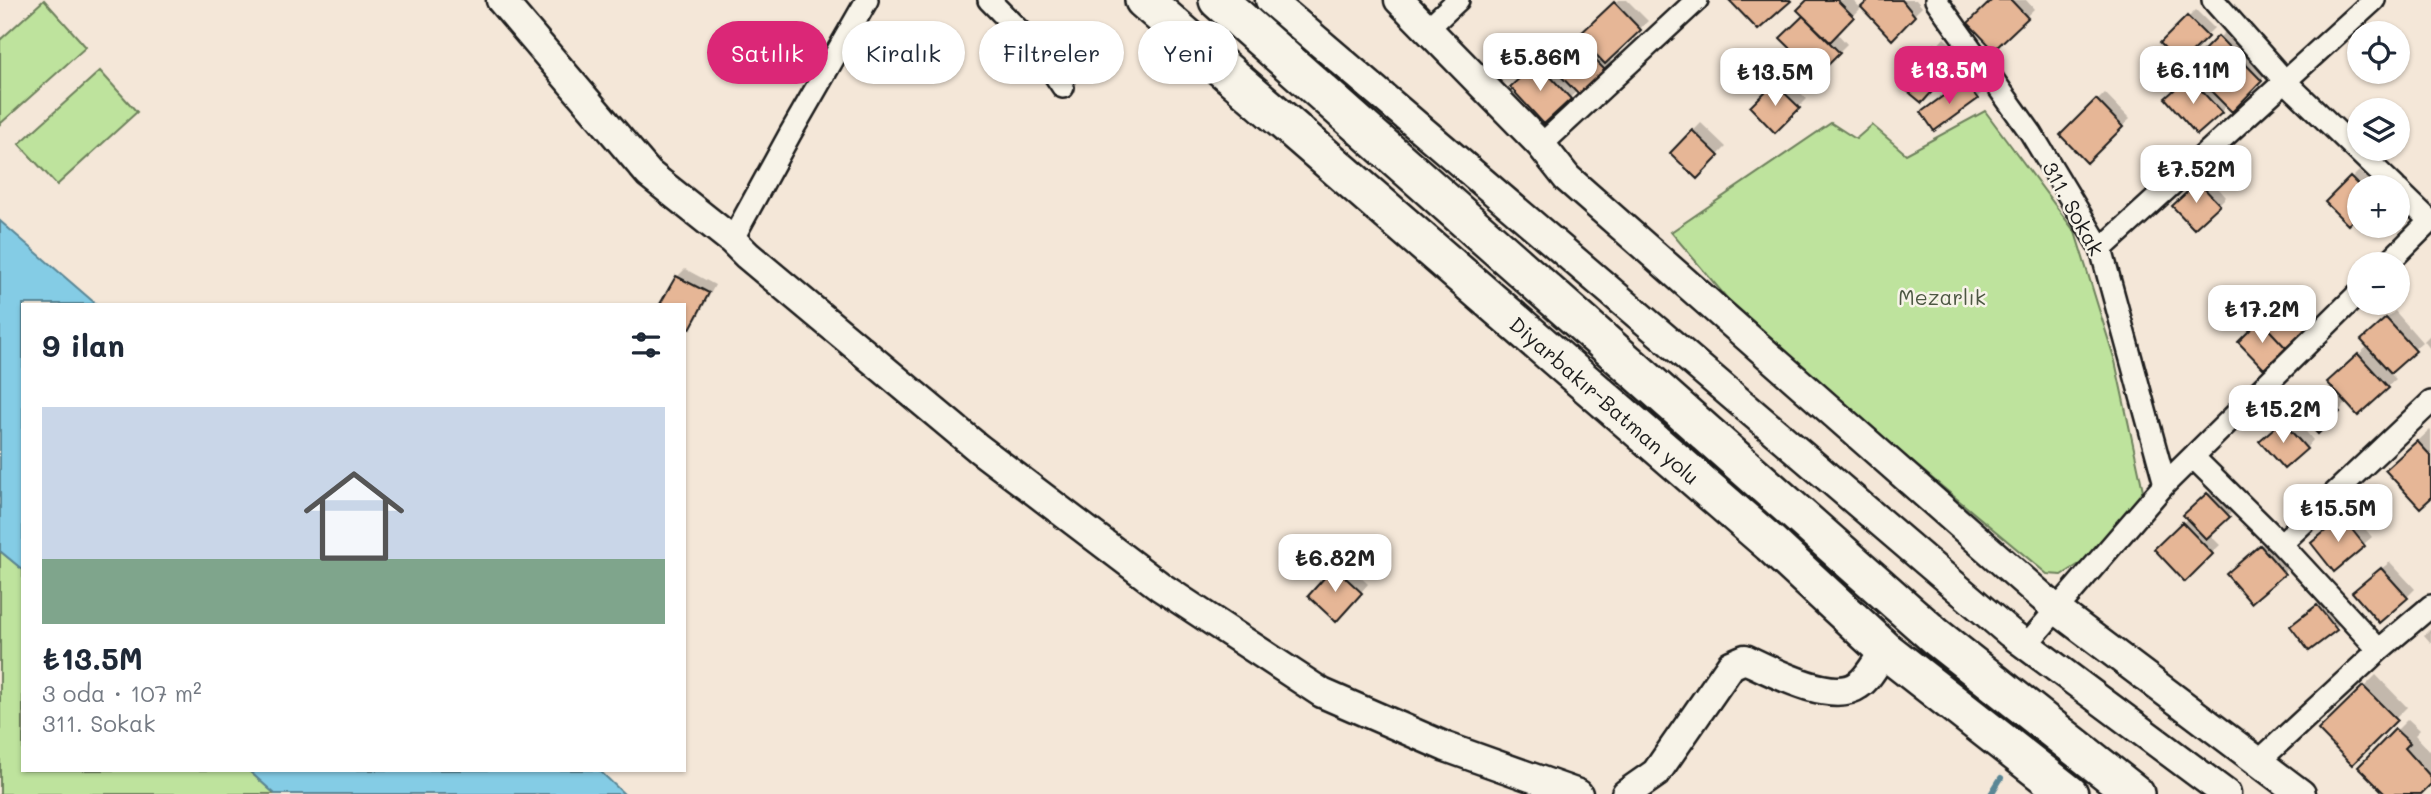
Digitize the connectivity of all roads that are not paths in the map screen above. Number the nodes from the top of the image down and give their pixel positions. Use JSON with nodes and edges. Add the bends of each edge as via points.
{"nodes":[{"id":1,"x":501,"y":0,"type":"edge"},
{"id":2,"x":867,"y":0,"type":"edge"},
{"id":3,"x":989,"y":0,"type":"edge"},
{"id":4,"x":1144,"y":0,"type":"edge"},
{"id":5,"x":1218,"y":0,"type":"edge"},
{"id":6,"x":1270,"y":0,"type":"edge"},
{"id":7,"x":1399,"y":0,"type":"edge"},
{"id":8,"x":1458,"y":0,"type":"edge"},
{"id":9,"x":1697,"y":0,"type":"edge"},
{"id":10,"x":1936,"y":0,"type":"edge"},
{"id":11,"x":2213,"y":0,"type":"edge"},
{"id":12,"x":2374,"y":0,"type":"edge"},
{"id":13,"x":1426,"y":30,"type":"junction"},
{"id":14,"x":2284,"y":80,"type":"junction"},
{"id":15,"x":1063,"y":87,"type":"dead end"},
{"id":16,"x":1541,"y":145,"type":"junction"},
{"id":17,"x":2383,"y":175,"type":"edge"},
{"id":18,"x":2410,"y":201,"type":"edge"},
{"id":19,"x":2431,"y":221,"type":"edge"},
{"id":20,"x":732,"y":240,"type":"junction"},
{"id":21,"x":2101,"y":248,"type":"junction"},
{"id":22,"x":2399,"y":252,"type":"edge"},
{"id":23,"x":2347,"y":305,"type":"edge"},
{"id":24,"x":2431,"y":402,"type":"edge"},
{"id":25,"x":2193,"y":457,"type":"junction"},
{"id":26,"x":2165,"y":484,"type":"junction"},
{"id":27,"x":2281,"y":544,"type":"junction"},
{"id":28,"x":2431,"y":606,"type":"edge"},
{"id":29,"x":2057,"y":610,"type":"junction"},
{"id":30,"x":2026,"y":645,"type":"junction"},
{"id":31,"x":1885,"y":650,"type":"junction"},
{"id":32,"x":2379,"y":650,"type":"junction"},
{"id":33,"x":2258,"y":762,"type":"junction"},
{"id":34,"x":1578,"y":794,"type":"edge"},
{"id":35,"x":1626,"y":794,"type":"edge"},
{"id":36,"x":2069,"y":794,"type":"edge"},
{"id":37,"x":2136,"y":794,"type":"edge"},
{"id":38,"x":2225,"y":794,"type":"edge"},
{"id":39,"x":2301,"y":794,"type":"edge"}],
"edges":[{"from":1,"to":20,"type":"street","via":[[649,174]]},
{"from":2,"to":20,"type":"street"},
{"from":3,"to":15,"type":"street","via":[[1038,50]]},
{"from":4,"to":31,"type":"highway","name":"Diyarbakır-Batman yolu","via":[[1771,544]]},
{"from":5,"to":37,"type":"highway","name":"Diyarbakır-Batman yolu","via":[[1935,636]]},
{"from":6,"to":30,"type":"street"},
{"from":7,"to":13,"type":"street"},
{"from":8,"to":13,"type":"street"},
{"from":9,"to":16,"type":"street"},
{"from":10,"to":21,"type":"street","name":"311. Sokak","via":[[2031,133]]},
{"from":11,"to":14,"type":"street"},
{"from":12,"to":14,"type":"street"},
{"from":13,"to":16,"type":"street"},
{"from":14,"to":17,"type":"street"},
{"from":14,"to":21,"type":"street"},
{"from":16,"to":29,"type":"street","via":[[1567,178]]},
{"from":18,"to":19,"type":"street"},
{"from":19,"to":22,"type":"street"},
{"from":20,"to":34,"type":"street","via":[[978,448],[1161,587],[1322,693],[1446,747]]},
{"from":21,"to":26,"type":"street","name":"311. Sokak"},
{"from":23,"to":25,"type":"street"},
{"from":24,"to":27,"type":"street"},
{"from":25,"to":26,"type":"street"},
{"from":25,"to":27,"type":"street"},
{"from":26,"to":29,"type":"street"},
{"from":27,"to":32,"type":"street"},
{"from":28,"to":32,"type":"street"},
{"from":29,"to":30,"type":"street"},
{"from":29,"to":33,"type":"street"},
{"from":30,"to":38,"type":"street"},
{"from":31,"to":35,"type":"street","via":[[1858,686],[1829,692],[1745,659],[1731,665],[1656,773]]},
{"from":31,"to":36,"type":"highway","name":"Diyarbakır-Batman yolu"},
{"from":32,"to":33,"type":"street"},
{"from":33,"to":39,"type":"street"}]}
